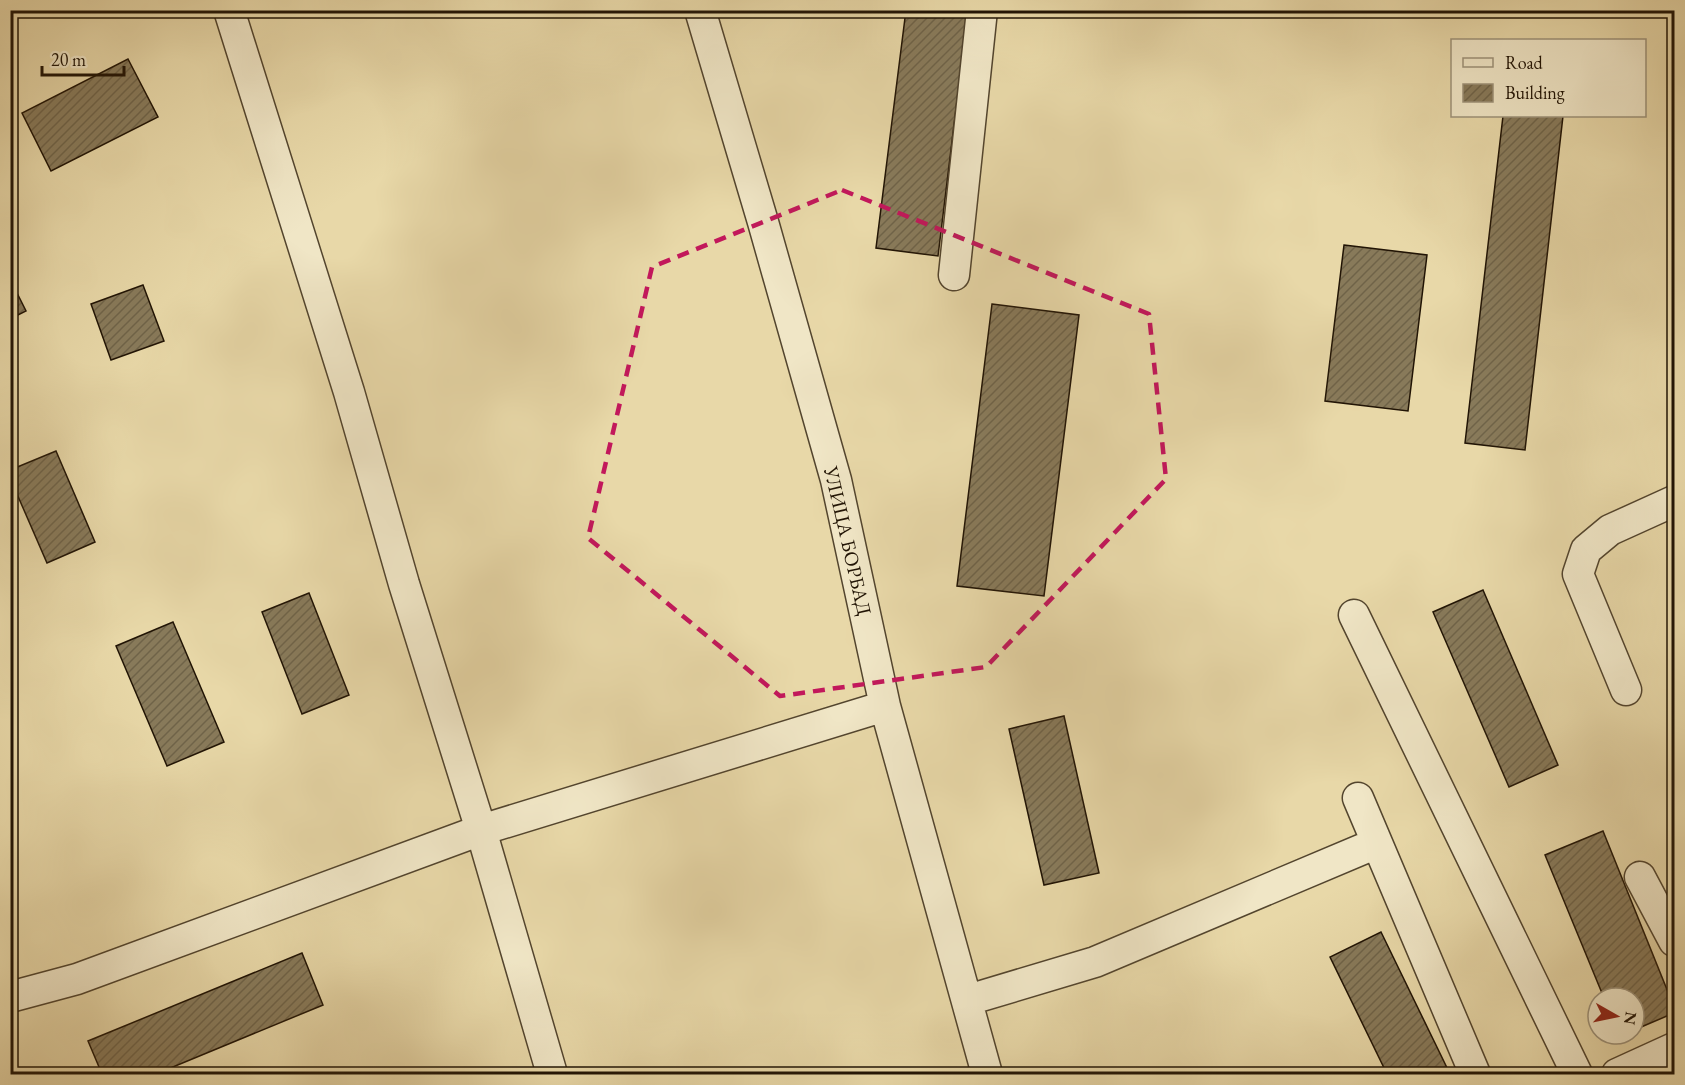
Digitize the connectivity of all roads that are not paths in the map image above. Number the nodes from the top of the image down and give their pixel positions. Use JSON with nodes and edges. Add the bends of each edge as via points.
{"nodes":[{"id":1,"x":229,"y":10,"type":"edge"},
{"id":2,"x":700,"y":10,"type":"edge"},
{"id":3,"x":982,"y":10,"type":"edge"},
{"id":4,"x":954,"y":275,"type":"dead end"},
{"id":5,"x":1674,"y":501,"type":"edge"},
{"id":6,"x":1354,"y":615,"type":"dead end"},
{"id":7,"x":1626,"y":690,"type":"dead end"},
{"id":8,"x":885,"y":706,"type":"junction"},
{"id":9,"x":1358,"y":798,"type":"dead end"},
{"id":10,"x":481,"y":830,"type":"junction"},
{"id":11,"x":1377,"y":843,"type":"junction"},
{"id":12,"x":1640,"y":877,"type":"dead end"},
{"id":13,"x":1674,"y":941,"type":"edge"},
{"id":14,"x":10,"y":997,"type":"edge"},
{"id":15,"x":968,"y":1000,"type":"junction"},
{"id":16,"x":1674,"y":1048,"type":"edge"},
{"id":17,"x":552,"y":1074,"type":"edge"},
{"id":18,"x":987,"y":1074,"type":"edge"},
{"id":19,"x":1475,"y":1074,"type":"edge"},
{"id":20,"x":1576,"y":1074,"type":"edge"},
{"id":21,"x":1617,"y":1074,"type":"edge"}],
"edges":[{"from":1,"to":10,"type":"street"},
{"from":2,"to":8,"type":"street","name":"УЛИЦА БОРБАД","via":[[836,480]]},
{"from":3,"to":4,"type":"street"},
{"from":5,"to":7,"type":"street","via":[[1610,530],[1586,550],[1578,574]]},
{"from":6,"to":20,"type":"street"},
{"from":8,"to":10,"type":"street"},
{"from":8,"to":15,"type":"street","name":"УЛИЦА БОРБАД"},
{"from":9,"to":11,"type":"street"},
{"from":10,"to":14,"type":"street","via":[[77,979]]},
{"from":10,"to":17,"type":"street"},
{"from":11,"to":15,"type":"street","via":[[1095,962]]},
{"from":11,"to":19,"type":"street"},
{"from":12,"to":13,"type":"street"},
{"from":15,"to":18,"type":"street","name":"УЛИЦА БОРБАД"},
{"from":16,"to":21,"type":"street"}]}
